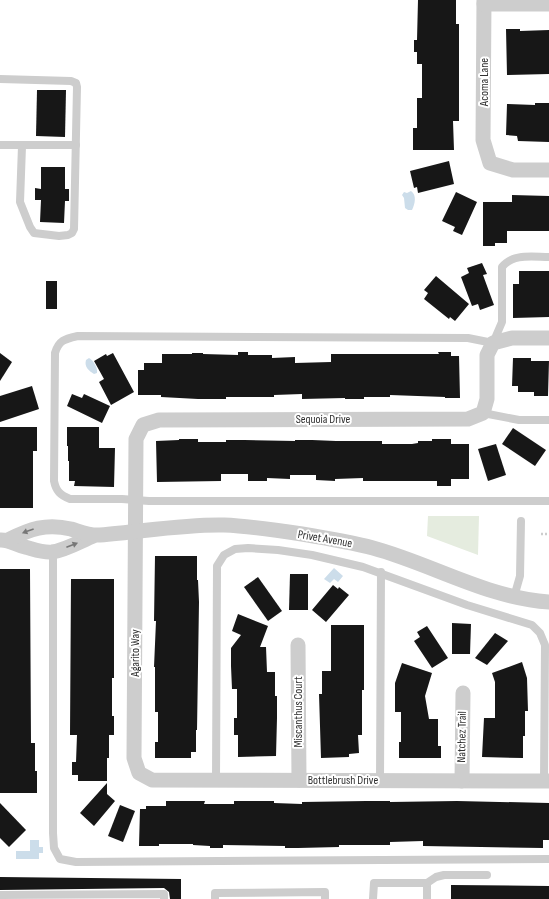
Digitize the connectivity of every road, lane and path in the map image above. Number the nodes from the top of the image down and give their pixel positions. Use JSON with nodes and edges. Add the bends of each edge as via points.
{"nodes":[{"id":1,"x":484,"y":2,"type":"edge"},
{"id":2,"x":549,"y":4,"type":"edge"},
{"id":3,"x":0,"y":79,"type":"edge"},
{"id":4,"x":0,"y":145,"type":"edge"},
{"id":5,"x":76,"y":145,"type":"junction"},
{"id":6,"x":22,"y":146,"type":"junction"},
{"id":7,"x":549,"y":170,"type":"edge"},
{"id":8,"x":549,"y":257,"type":"edge"},
{"id":9,"x":549,"y":338,"type":"edge"},
{"id":10,"x":493,"y":343,"type":"junction"},
{"id":11,"x":483,"y":413,"type":"junction"},
{"id":12,"x":549,"y":420,"type":"edge"},
{"id":13,"x":135,"y":500,"type":"junction"},
{"id":14,"x":549,"y":501,"type":"edge"},
{"id":15,"x":521,"y":521,"type":"dead end"},
{"id":16,"x":135,"y":532,"type":"junction"},
{"id":17,"x":541,"y":534,"type":"dead end"},
{"id":18,"x":549,"y":534,"type":"edge"},
{"id":19,"x":93,"y":536,"type":"junction"},
{"id":20,"x":4,"y":540,"type":"edge"},
{"id":21,"x":52,"y":552,"type":"junction"},
{"id":22,"x":381,"y":572,"type":"junction"},
{"id":23,"x":514,"y":597,"type":"junction"},
{"id":24,"x":549,"y":602,"type":"edge"},
{"id":25,"x":298,"y":645,"type":"dead end"},
{"id":26,"x":462,"y":692,"type":"dead end"},
{"id":27,"x":139,"y":772,"type":"joint"},
{"id":28,"x":216,"y":780,"type":"junction"},
{"id":29,"x":299,"y":780,"type":"junction"},
{"id":30,"x":380,"y":781,"type":"junction"},
{"id":31,"x":462,"y":781,"type":"junction"},
{"id":32,"x":547,"y":781,"type":"edge"},
{"id":33,"x":549,"y":860,"type":"edge"},
{"id":34,"x":487,"y":875,"type":"dead end"},
{"id":35,"x":427,"y":883,"type":"junction"},
{"id":36,"x":0,"y":894,"type":"edge"},
{"id":37,"x":164,"y":899,"type":"edge"},
{"id":38,"x":215,"y":899,"type":"edge"},
{"id":39,"x":325,"y":899,"type":"edge"},
{"id":40,"x":374,"y":899,"type":"edge"},
{"id":41,"x":427,"y":899,"type":"edge"}],
"edges":[{"from":1,"to":2,"type":"street"},
{"from":1,"to":7,"type":"street","name":"Acoma Lane","via":[[483,140],[490,163],[513,170]]},
{"from":3,"to":5,"type":"lane","via":[[76,83]]},
{"from":4,"to":6,"type":"lane"},
{"from":5,"to":6,"type":"lane"},
{"from":5,"to":6,"type":"lane","via":[[74,229],[68,235],[59,236],[34,233],[24,215],[20,202]]},
{"from":8,"to":10,"type":"lane","via":[[514,258],[502,267],[502,322]]},
{"from":9,"to":10,"type":"street","via":[[512,338]]},
{"from":10,"to":11,"type":"street","via":[[487,355],[487,399]]},
{"from":10,"to":13,"type":"lane","via":[[468,338],[78,336],[64,339],[55,353],[56,491],[70,499]]},
{"from":11,"to":12,"type":"lane","via":[[519,420]]},
{"from":11,"to":13,"type":"street","name":"Sequoia Drive","via":[[468,419],[158,420],[143,425],[136,439]]},
{"from":13,"to":14,"type":"lane"},
{"from":13,"to":16,"type":"street","name":"Sequoia Drive"},
{"from":15,"to":23,"type":"lane","via":[[520,576]]},
{"from":16,"to":19,"type":"street","name":"Privet Avenue"},
{"from":16,"to":23,"type":"street","name":"Privet Avenue","via":[[223,525],[315,536],[374,548]]},
{"from":16,"to":27,"type":"street","name":"Agarito Way","via":[[134,758]]},
{"from":17,"to":18,"type":"path"},
{"from":19,"to":20,"type":"street","name":"Privet Avenue","one_way":true,"via":[[49,526],[34,528]]},
{"from":21,"to":19,"type":"street","name":"Privet Avenue","one_way":true},
{"from":20,"to":21,"type":"street","name":"Privet Avenue","via":[[39,551]]},
{"from":21,"to":33,"type":"lane","via":[[52,834],[54,848],[60,859],[76,862]]},
{"from":22,"to":28,"type":"lane","via":[[312,555],[278,550],[235,549],[224,555],[217,566]]},
{"from":22,"to":30,"type":"lane"},
{"from":22,"to":32,"type":"lane","via":[[467,605],[532,625],[540,633],[545,645]]},
{"from":23,"to":24,"type":"street","name":"Privet Avenue"},
{"from":25,"to":29,"type":"street","name":"Miscanthus Court"},
{"from":26,"to":31,"type":"street","name":"Natchez Trail"},
{"from":27,"to":28,"type":"street","name":"Bottlebrush Drive","via":[[152,780]]},
{"from":28,"to":29,"type":"street","name":"Bottlebrush Drive"},
{"from":29,"to":30,"type":"street","name":"Bottlebrush Drive"},
{"from":30,"to":31,"type":"street","name":"Bottlebrush Drive"},
{"from":31,"to":32,"type":"street","name":"Bottlebrush Drive"},
{"from":34,"to":35,"type":"lane","via":[[444,875]]},
{"from":35,"to":40,"type":"lane","via":[[374,883]]},
{"from":35,"to":41,"type":"lane"},
{"from":36,"to":37,"type":"lane","via":[[164,894]]},
{"from":38,"to":39,"type":"lane","via":[[215,892],[325,892]]}]}
